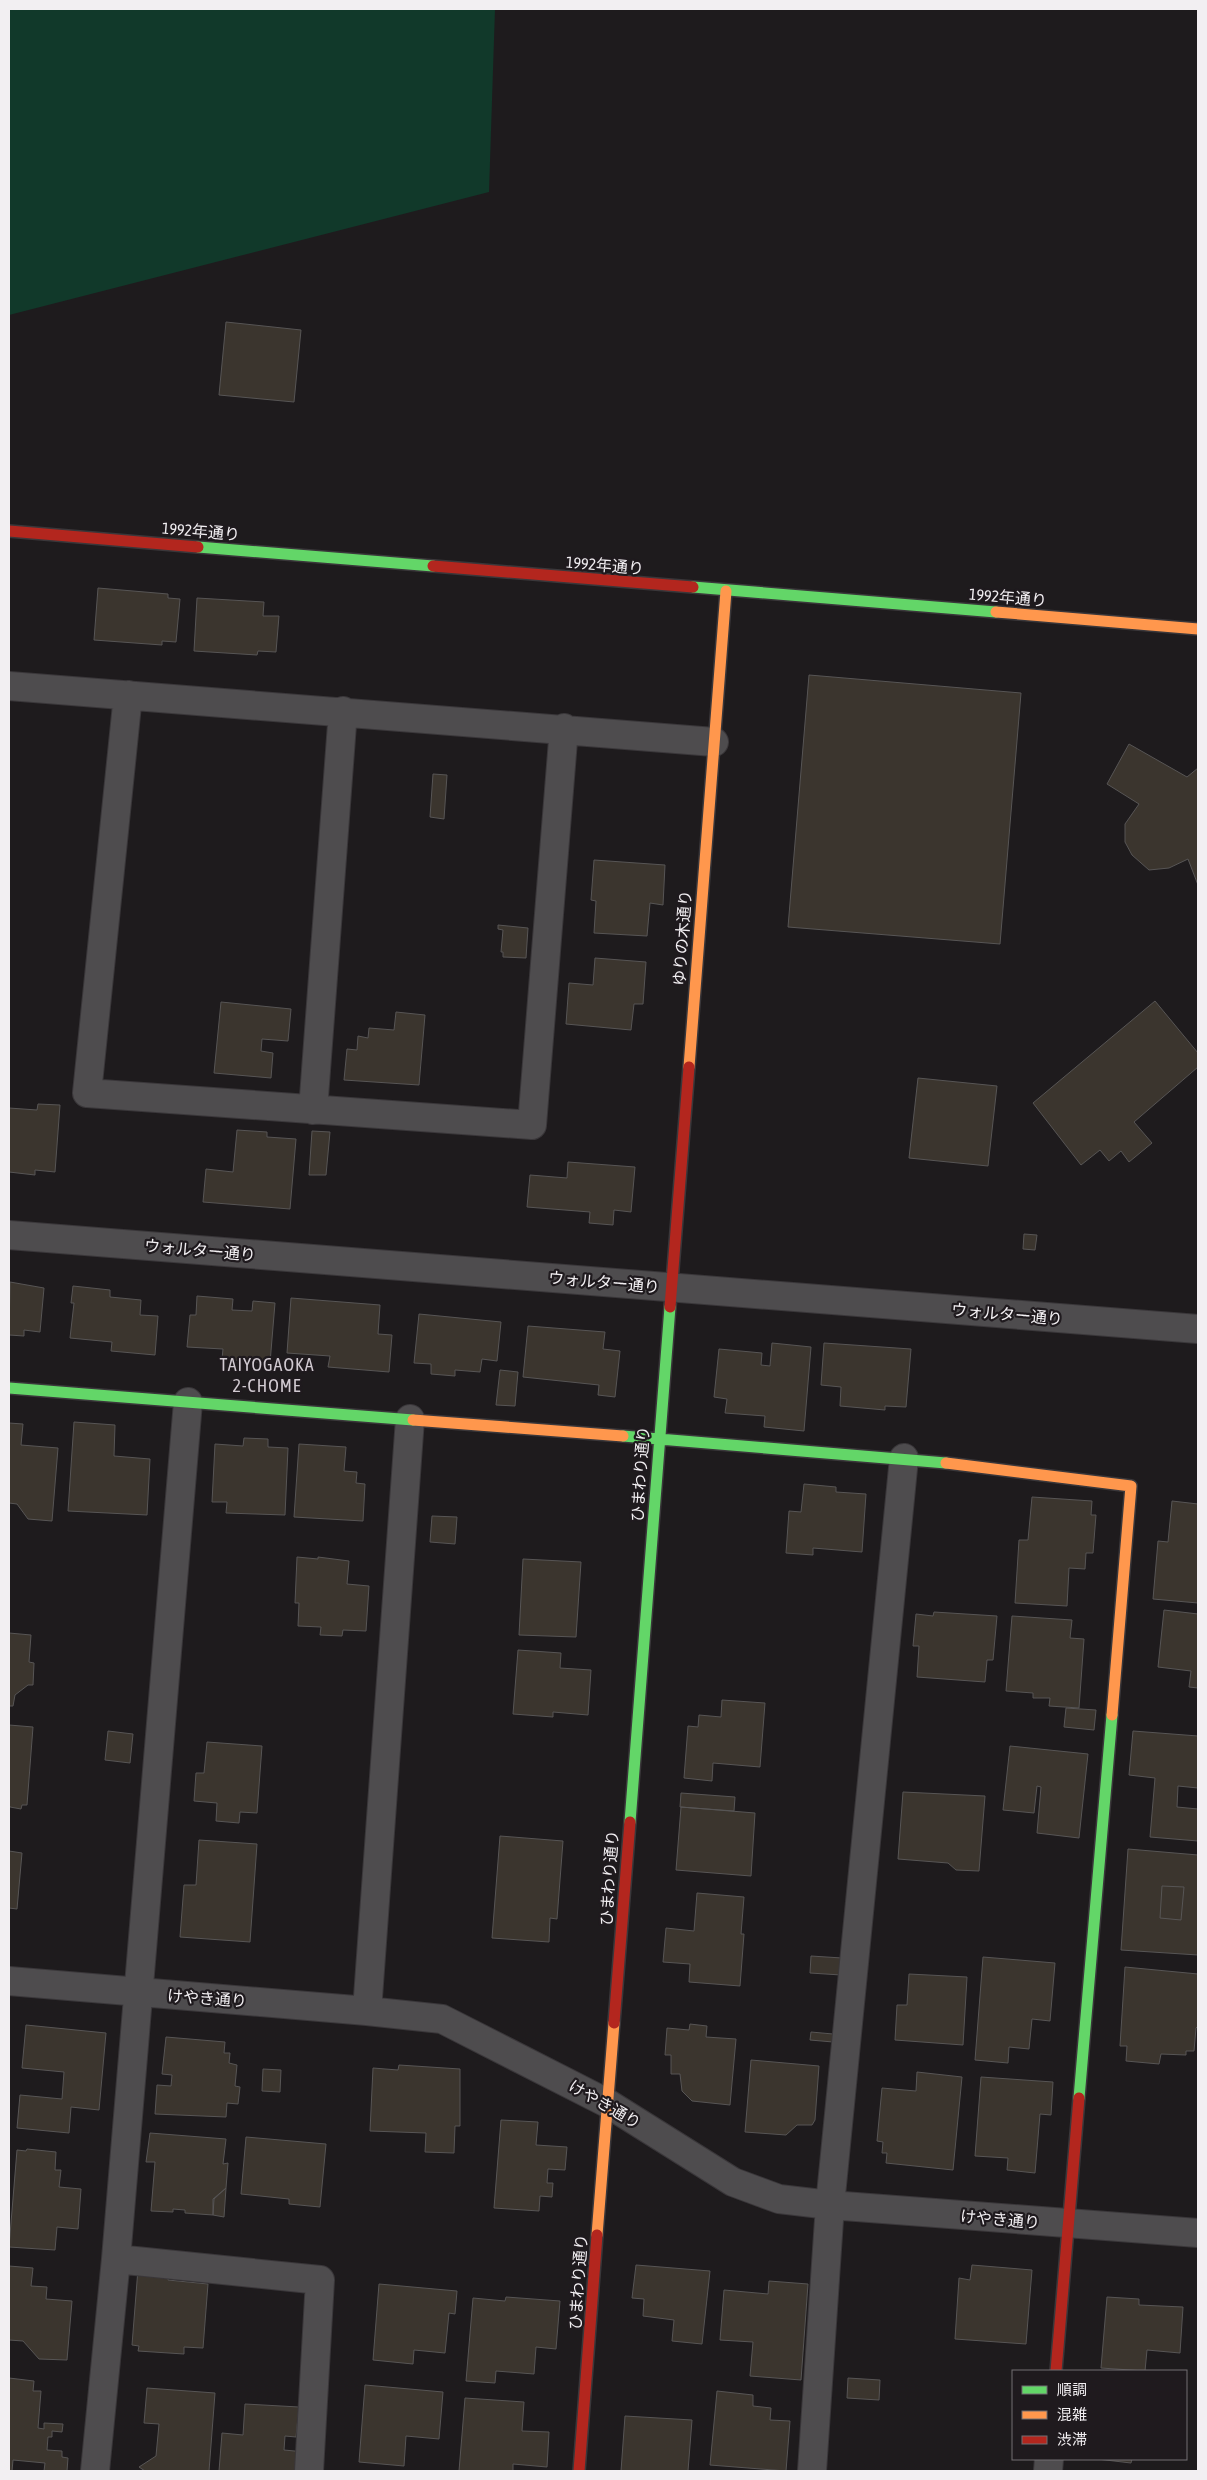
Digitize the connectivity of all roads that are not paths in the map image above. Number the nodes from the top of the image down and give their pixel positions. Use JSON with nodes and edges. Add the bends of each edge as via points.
{"nodes":[{"id":1,"x":9,"y":531,"type":"edge"},
{"id":2,"x":726,"y":591,"type":"junction"},
{"id":3,"x":1198,"y":629,"type":"edge"},
{"id":4,"x":9,"y":686,"type":"edge"},
{"id":5,"x":128,"y":696,"type":"junction"},
{"id":6,"x":343,"y":711,"type":"junction"},
{"id":7,"x":564,"y":728,"type":"junction"},
{"id":8,"x":714,"y":742,"type":"junction"},
{"id":9,"x":313,"y":1110,"type":"junction"},
{"id":10,"x":9,"y":1235,"type":"edge"},
{"id":11,"x":671,"y":1287,"type":"junction"},
{"id":12,"x":1198,"y":1329,"type":"edge"},
{"id":13,"x":9,"y":1388,"type":"edge"},
{"id":14,"x":188,"y":1402,"type":"junction"},
{"id":15,"x":410,"y":1419,"type":"junction"},
{"id":16,"x":659,"y":1440,"type":"junction"},
{"id":17,"x":904,"y":1458,"type":"junction"},
{"id":18,"x":9,"y":1981,"type":"edge"},
{"id":19,"x":138,"y":1993,"type":"junction"},
{"id":20,"x":367,"y":2011,"type":"junction"},
{"id":21,"x":607,"y":2103,"type":"junction"},
{"id":22,"x":830,"y":2205,"type":"junction"},
{"id":23,"x":1067,"y":2224,"type":"junction"},
{"id":24,"x":1198,"y":2234,"type":"edge"},
{"id":25,"x":116,"y":2259,"type":"junction"},
{"id":26,"x":1056,"y":2370,"type":"edge"},
{"id":27,"x":95,"y":2471,"type":"edge"},
{"id":28,"x":310,"y":2471,"type":"edge"},
{"id":29,"x":580,"y":2471,"type":"edge"},
{"id":30,"x":812,"y":2471,"type":"edge"}],
"edges":[{"from":1,"to":2,"type":"street","name":"1992年通り"},
{"from":2,"to":3,"type":"street","name":"1992年通り"},
{"from":2,"to":8,"type":"street","name":"ゆりの木通り"},
{"from":4,"to":5,"type":"street"},
{"from":5,"to":6,"type":"street"},
{"from":5,"to":9,"type":"street","via":[[87,1093]]},
{"from":6,"to":7,"type":"street"},
{"from":6,"to":9,"type":"street"},
{"from":7,"to":8,"type":"street"},
{"from":7,"to":9,"type":"street","via":[[532,1125]]},
{"from":8,"to":11,"type":"street","name":"ゆりの木通り"},
{"from":10,"to":11,"type":"street","name":"ウォルター通り"},
{"from":11,"to":12,"type":"street","name":"ウォルター通り"},
{"from":11,"to":16,"type":"street","name":"ひまわり通り"},
{"from":13,"to":14,"type":"street"},
{"from":14,"to":15,"type":"street"},
{"from":14,"to":19,"type":"street"},
{"from":15,"to":16,"type":"street"},
{"from":15,"to":20,"type":"street"},
{"from":16,"to":17,"type":"street"},
{"from":16,"to":21,"type":"street","name":"ひまわり通り"},
{"from":17,"to":22,"type":"street"},
{"from":17,"to":23,"type":"street","via":[[1131,1486]]},
{"from":18,"to":19,"type":"street","name":"けやき通り"},
{"from":19,"to":20,"type":"street","name":"けやき通り"},
{"from":19,"to":25,"type":"street"},
{"from":20,"to":21,"type":"street","name":"けやき通り","via":[[442,2019]]},
{"from":21,"to":22,"type":"street","name":"けやき通り","via":[[733,2182],[779,2199]]},
{"from":21,"to":29,"type":"street","name":"ひまわり通り"},
{"from":22,"to":23,"type":"street","name":"けやき通り"},
{"from":22,"to":30,"type":"street"},
{"from":23,"to":24,"type":"street","name":"けやき通り"},
{"from":23,"to":26,"type":"street"},
{"from":25,"to":27,"type":"street"},
{"from":25,"to":28,"type":"street","via":[[320,2280]]}]}
